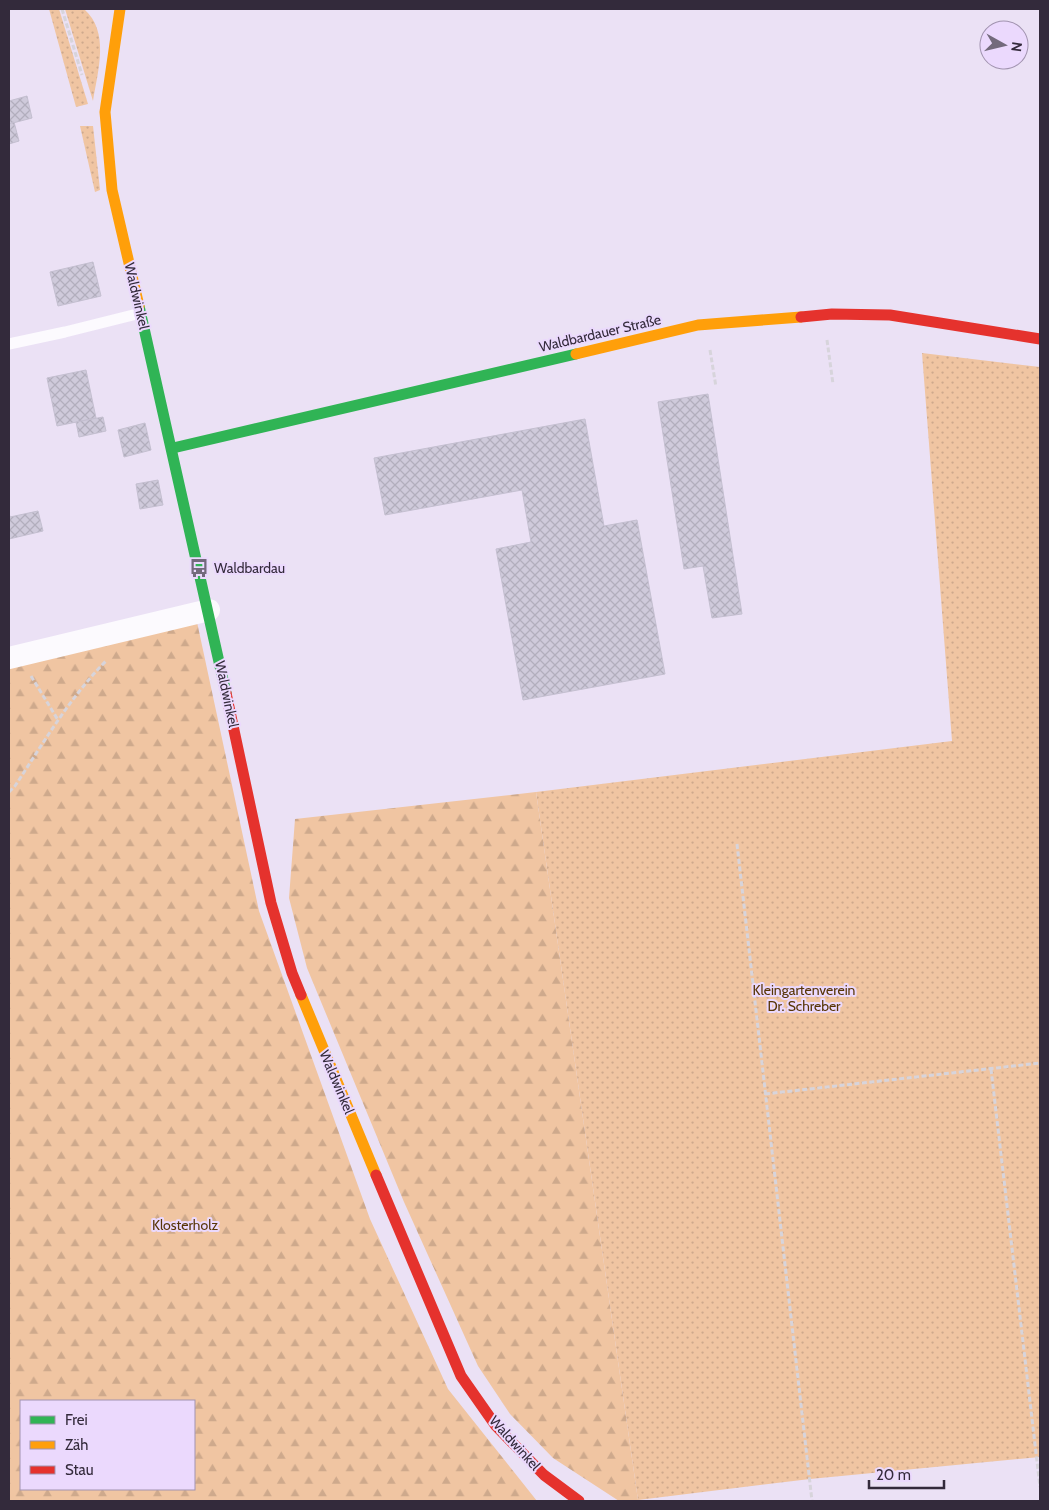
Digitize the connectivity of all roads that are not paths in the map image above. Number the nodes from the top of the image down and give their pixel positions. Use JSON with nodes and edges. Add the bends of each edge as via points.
{"nodes":[{"id":1,"x":120,"y":9,"type":"edge"},
{"id":2,"x":141,"y":313,"type":"junction"},
{"id":3,"x":1040,"y":339,"type":"edge"},
{"id":4,"x":9,"y":344,"type":"edge"},
{"id":5,"x":173,"y":448,"type":"junction"},
{"id":6,"x":209,"y":610,"type":"junction"},
{"id":7,"x":13,"y":657,"type":"edge"},
{"id":8,"x":578,"y":1501,"type":"edge"}],
"edges":[{"from":1,"to":2,"type":"street","name":"Waldwinkel","via":[[105,112],[112,190]]},
{"from":2,"to":4,"type":"lane"},
{"from":2,"to":5,"type":"street","name":"Waldwinkel"},
{"from":3,"to":5,"type":"street","name":"Waldbardauer Straße","via":[[890,316],[823,314],[706,324]]},
{"from":5,"to":6,"type":"street","name":"Waldwinkel"},
{"from":6,"to":7,"type":"street"},
{"from":6,"to":8,"type":"street","name":"Waldwinkel","via":[[271,903],[292,973],[426,1297],[461,1376],[496,1426],[544,1475]]}]}
